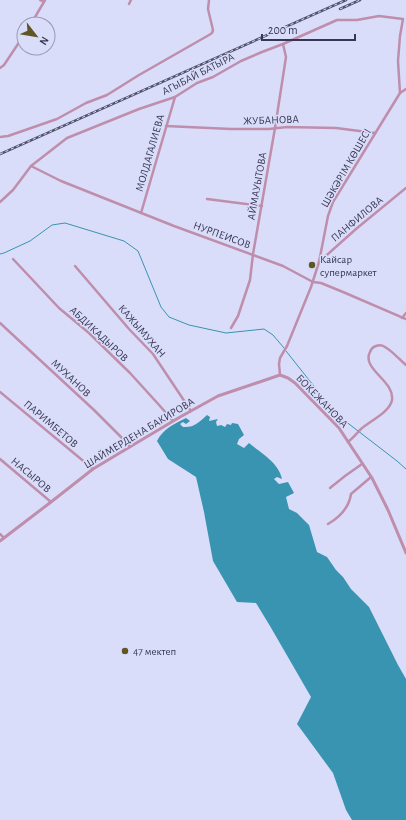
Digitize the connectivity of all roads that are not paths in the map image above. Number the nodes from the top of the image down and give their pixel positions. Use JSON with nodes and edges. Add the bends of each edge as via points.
{"nodes":[{"id":1,"x":40,"y":0,"type":"edge"},
{"id":2,"x":131,"y":0,"type":"edge"},
{"id":3,"x":209,"y":0,"type":"edge"},
{"id":4,"x":45,"y":1,"type":"edge"},
{"id":5,"x":129,"y":4,"type":"dead end"},
{"id":6,"x":37,"y":16,"type":"edge"},
{"id":7,"x":283,"y":44,"type":"junction"},
{"id":8,"x":16,"y":47,"type":"edge"},
{"id":9,"x":0,"y":68,"type":"edge"},
{"id":10,"x":406,"y":88,"type":"edge"},
{"id":11,"x":400,"y":94,"type":"junction"},
{"id":12,"x":175,"y":97,"type":"junction"},
{"id":13,"x":166,"y":126,"type":"junction"},
{"id":14,"x":275,"y":128,"type":"junction"},
{"id":15,"x":376,"y":133,"type":"junction"},
{"id":16,"x":0,"y":137,"type":"edge"},
{"id":17,"x":31,"y":166,"type":"junction"},
{"id":18,"x":406,"y":188,"type":"edge"},
{"id":19,"x":207,"y":200,"type":"dead end"},
{"id":20,"x":0,"y":202,"type":"edge"},
{"id":21,"x":262,"y":206,"type":"junction"},
{"id":22,"x":141,"y":213,"type":"junction"},
{"id":23,"x":253,"y":254,"type":"junction"},
{"id":24,"x":13,"y":259,"type":"dead end"},
{"id":25,"x":319,"y":262,"type":"junction"},
{"id":26,"x":75,"y":266,"type":"dead end"},
{"id":27,"x":313,"y":282,"type":"junction"},
{"id":28,"x":406,"y":313,"type":"edge"},
{"id":29,"x":402,"y":318,"type":"junction"},
{"id":30,"x":406,"y":319,"type":"edge"},
{"id":31,"x":0,"y":323,"type":"edge"},
{"id":32,"x":231,"y":328,"type":"dead end"},
{"id":33,"x":283,"y":352,"type":"joint"},
{"id":34,"x":406,"y":365,"type":"edge"},
{"id":35,"x":280,"y":375,"type":"junction"},
{"id":36,"x":0,"y":392,"type":"edge"},
{"id":37,"x":191,"y":411,"type":"junction"},
{"id":38,"x":173,"y":421,"type":"junction"},
{"id":39,"x":348,"y":442,"type":"junction"},
{"id":40,"x":130,"y":446,"type":"junction"},
{"id":41,"x":0,"y":459,"type":"edge"},
{"id":42,"x":362,"y":464,"type":"junction"},
{"id":43,"x":93,"y":469,"type":"junction"},
{"id":44,"x":371,"y":477,"type":"junction"},
{"id":45,"x":330,"y":488,"type":"dead end"},
{"id":46,"x":51,"y":502,"type":"junction"},
{"id":47,"x":328,"y":524,"type":"dead end"},
{"id":48,"x":0,"y":534,"type":"edge"},
{"id":49,"x":4,"y":538,"type":"junction"},
{"id":50,"x":0,"y":541,"type":"edge"},
{"id":51,"x":406,"y":553,"type":"edge"}],
"edges":[{"from":1,"to":4,"type":"street"},
{"from":2,"to":5,"type":"street"},
{"from":3,"to":16,"type":"street","via":[[212,27],[209,36],[107,95],[57,119]]},
{"from":4,"to":6,"type":"street"},
{"from":7,"to":11,"type":"street","name":"АГЫБАЙ БАТЫРА","via":[[337,20],[379,16],[403,19],[398,61]]},
{"from":7,"to":12,"type":"street","name":"АГЫБАЙ БАТЫРА","via":[[197,83]]},
{"from":7,"to":14,"type":"street","name":"АЙМАУЫТОВА","via":[[286,57]]},
{"from":8,"to":9,"type":"street"},
{"from":10,"to":11,"type":"street","name":"ШӘКӘРІМ КӨШЕСІ"},
{"from":11,"to":15,"type":"street","name":"ШӘКӘРІМ КӨШЕСІ"},
{"from":12,"to":13,"type":"street","name":"МОЛДАГАЛИЕВА"},
{"from":12,"to":17,"type":"street","name":"АГЫБАЙ БАТЫРА","via":[[68,138]]},
{"from":13,"to":14,"type":"street","name":"ЖУБАНОВА"},
{"from":13,"to":22,"type":"street","name":"МОЛДАГАЛИЕВА"},
{"from":14,"to":15,"type":"street","name":"ЖУБАНОВА","via":[[336,128]]},
{"from":14,"to":21,"type":"street","name":"АЙМАУЫТОВА"},
{"from":15,"to":25,"type":"street","name":"ШӘКӘРІМ КӨШЕСІ","via":[[334,202],[328,216]]},
{"from":17,"to":20,"type":"street","name":"АГЫБАЙ БАТЫРА","via":[[13,190]]},
{"from":17,"to":22,"type":"street","name":"НУРПЕИСОВ","via":[[61,182]]},
{"from":18,"to":25,"type":"street","name":"ПАНФИЛОВА"},
{"from":19,"to":21,"type":"street"},
{"from":21,"to":23,"type":"street","name":"АЙМАУЫТОВА"},
{"from":22,"to":23,"type":"street","name":"НУРПЕИСОВ"},
{"from":23,"to":27,"type":"street","name":"НУРПЕИСОВ"},
{"from":23,"to":32,"type":"street","name":"АЙМАУЫТОВА","via":[[250,280],[238,316]]},
{"from":24,"to":38,"type":"street","name":"АБДИКАДЫРОВ","via":[[59,308],[130,373]]},
{"from":25,"to":27,"type":"street","name":"ШӘКӘРІМ КӨШЕСІ"},
{"from":26,"to":37,"type":"street","name":"КАЖЫМУХАН","via":[[153,354]]},
{"from":27,"to":29,"type":"street","name":"НУРПЕИСОВ","via":[[321,283]]},
{"from":27,"to":33,"type":"street","name":"ШӘКӘРІМ КӨШЕСІ"},
{"from":28,"to":29,"type":"street"},
{"from":29,"to":30,"type":"street","name":"НУРПЕИСОВ"},
{"from":31,"to":40,"type":"street","name":"МУХАНОВ"},
{"from":33,"to":35,"type":"street","name":"БОКЕЖАНОВА","via":[[279,364]]},
{"from":34,"to":39,"type":"street","via":[[384,346],[374,346],[371,349],[369,363],[387,383],[392,401],[387,409]]},
{"from":35,"to":37,"type":"street","name":"ШАЙМЕРДЕНА БАКИРОВА","via":[[218,396]]},
{"from":35,"to":39,"type":"street","name":"БОКЕЖАНОВА","via":[[295,383],[331,420]]},
{"from":36,"to":43,"type":"street","name":"ПАРИМБЕТОВ"},
{"from":37,"to":38,"type":"street","name":"ШАЙМЕРДЕНА БАКИРОВА"},
{"from":38,"to":40,"type":"street","name":"ШАЙМЕРДЕНА БАКИРОВА"},
{"from":39,"to":42,"type":"street","name":"БОКЕЖАНОВА"},
{"from":40,"to":43,"type":"street","name":"ШАЙМЕРДЕНА БАКИРОВА"},
{"from":41,"to":46,"type":"street","name":"НАСЫРОВ"},
{"from":42,"to":44,"type":"street","name":"БОКЕЖАНОВА"},
{"from":42,"to":45,"type":"street"},
{"from":43,"to":46,"type":"street","name":"ШАЙМЕРДЕНА БАКИРОВА"},
{"from":44,"to":47,"type":"street","via":[[351,494],[347,507]]},
{"from":44,"to":51,"type":"street","name":"БОКЕЖАНОВА"},
{"from":46,"to":49,"type":"street","name":"ШАЙМЕРДЕНА БАКИРОВА"},
{"from":48,"to":49,"type":"street"},
{"from":49,"to":50,"type":"street","name":"ШАЙМЕРДЕНА БАКИРОВА"}]}
